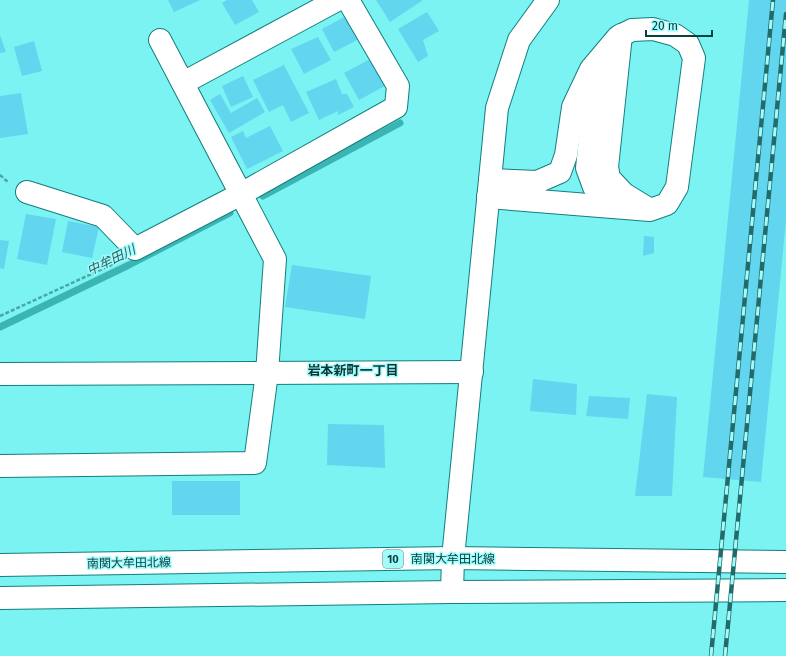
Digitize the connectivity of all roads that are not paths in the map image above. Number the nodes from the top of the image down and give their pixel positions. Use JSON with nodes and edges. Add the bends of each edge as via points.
{"nodes":[{"id":1,"x":336,"y":0,"type":"edge"},
{"id":2,"x":348,"y":0,"type":"edge"},
{"id":3,"x":548,"y":0,"type":"edge"},
{"id":4,"x":621,"y":35,"type":"junction"},
{"id":5,"x":160,"y":40,"type":"dead end"},
{"id":6,"x":598,"y":61,"type":"junction"},
{"id":7,"x":183,"y":83,"type":"junction"},
{"id":8,"x":489,"y":188,"type":"junction"},
{"id":9,"x":27,"y":192,"type":"dead end"},
{"id":10,"x":241,"y":194,"type":"junction"},
{"id":11,"x":612,"y":206,"type":"junction"},
{"id":12,"x":650,"y":210,"type":"junction"},
{"id":13,"x":472,"y":372,"type":"junction"},
{"id":14,"x":267,"y":373,"type":"junction"},
{"id":15,"x":0,"y":374,"type":"edge"},
{"id":16,"x":0,"y":466,"type":"edge"},
{"id":17,"x":453,"y":558,"type":"junction"},
{"id":18,"x":786,"y":562,"type":"edge"},
{"id":19,"x":0,"y":566,"type":"edge"},
{"id":20,"x":786,"y":590,"type":"edge"},
{"id":21,"x":452,"y":592,"type":"junction"},
{"id":22,"x":0,"y":598,"type":"edge"}],
"edges":[{"from":1,"to":7,"type":"street"},
{"from":2,"to":10,"type":"street","via":[[398,86],[396,107]]},
{"from":3,"to":8,"type":"street","via":[[519,40],[497,108]]},
{"from":4,"to":6,"type":"street"},
{"from":4,"to":12,"type":"street","via":[[608,178],[624,194]]},
{"from":4,"to":12,"type":"street","via":[[632,30],[653,29],[675,35],[688,44],[694,58],[677,187],[667,204]]},
{"from":5,"to":7,"type":"street"},
{"from":6,"to":8,"type":"street","via":[[591,69],[573,107],[566,155],[560,172],[537,182]]},
{"from":6,"to":11,"type":"street","via":[[587,168],[594,187]]},
{"from":7,"to":10,"type":"street"},
{"from":8,"to":11,"type":"street"},
{"from":8,"to":13,"type":"street"},
{"from":9,"to":10,"type":"street","via":[[103,216],[135,249]]},
{"from":10,"to":14,"type":"street","via":[[275,259]]},
{"from":11,"to":12,"type":"street"},
{"from":13,"to":14,"type":"street"},
{"from":13,"to":17,"type":"street"},
{"from":14,"to":15,"type":"street"},
{"from":14,"to":16,"type":"street","via":[[255,463]]},
{"from":17,"to":18,"type":"street","name":"南関大牟田北線","number":"10"},
{"from":17,"to":19,"type":"street","name":"南関大牟田北線","number":"10"},
{"from":17,"to":21,"type":"street"},
{"from":20,"to":21,"type":"street"},
{"from":21,"to":22,"type":"street"}]}
